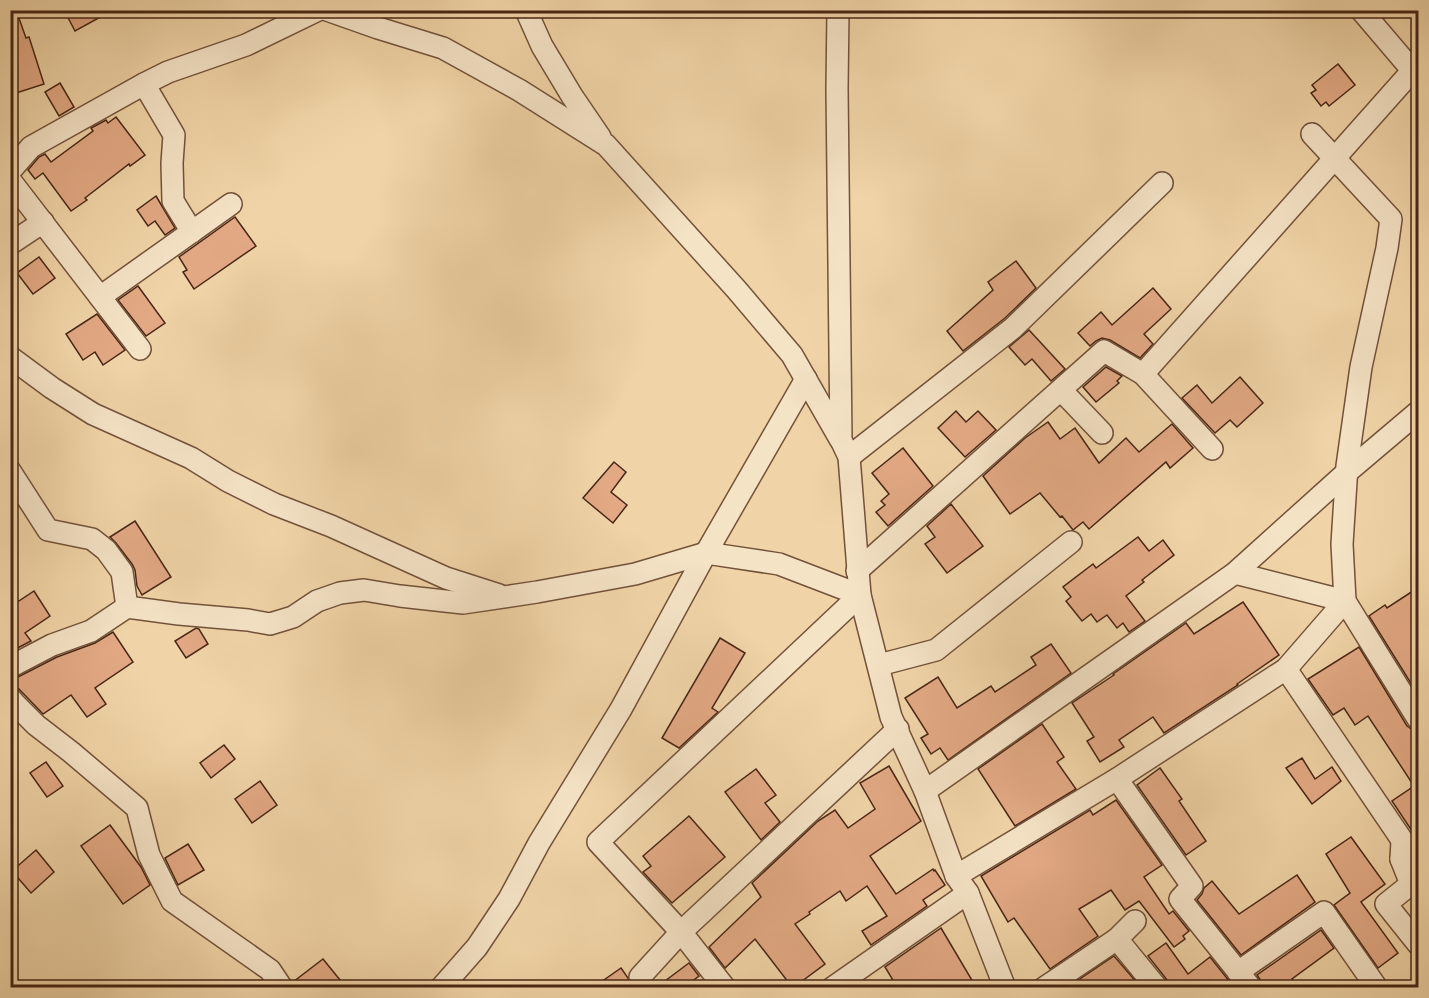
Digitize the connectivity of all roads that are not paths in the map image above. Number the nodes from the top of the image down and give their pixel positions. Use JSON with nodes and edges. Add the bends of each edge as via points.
{"nodes":[{"id":1,"x":318,"y":10,"type":"edge"},
{"id":2,"x":327,"y":10,"type":"edge"},
{"id":3,"x":526,"y":10,"type":"edge"},
{"id":4,"x":838,"y":10,"type":"edge"},
{"id":5,"x":1360,"y":10,"type":"edge"},
{"id":6,"x":1416,"y":73,"type":"edge"},
{"id":7,"x":144,"y":84,"type":"junction"},
{"id":8,"x":1312,"y":134,"type":"dead end"},
{"id":9,"x":606,"y":145,"type":"junction"},
{"id":10,"x":1335,"y":158,"type":"junction"},
{"id":11,"x":10,"y":171,"type":"edge"},
{"id":12,"x":10,"y":180,"type":"edge"},
{"id":13,"x":1162,"y":183,"type":"dead end"},
{"id":14,"x":231,"y":204,"type":"dead end"},
{"id":15,"x":43,"y":222,"type":"junction"},
{"id":16,"x":192,"y":232,"type":"junction"},
{"id":17,"x":10,"y":244,"type":"edge"},
{"id":18,"x":100,"y":297,"type":"junction"},
{"id":19,"x":140,"y":349,"type":"dead end"},
{"id":20,"x":10,"y":357,"type":"edge"},
{"id":21,"x":1143,"y":375,"type":"junction"},
{"id":22,"x":806,"y":379,"type":"junction"},
{"id":23,"x":1061,"y":390,"type":"junction"},
{"id":24,"x":1419,"y":412,"type":"edge"},
{"id":25,"x":1102,"y":433,"type":"dead end"},
{"id":26,"x":845,"y":448,"type":"junction"},
{"id":27,"x":1212,"y":450,"type":"dead end"},
{"id":28,"x":10,"y":471,"type":"edge"},
{"id":29,"x":1346,"y":473,"type":"junction"},
{"id":30,"x":1071,"y":542,"type":"dead end"},
{"id":31,"x":706,"y":553,"type":"junction"},
{"id":32,"x":857,"y":571,"type":"junction"},
{"id":33,"x":1235,"y":573,"type":"junction"},
{"id":34,"x":860,"y":595,"type":"junction"},
{"id":35,"x":505,"y":597,"type":"junction"},
{"id":36,"x":1345,"y":601,"type":"junction"},
{"id":37,"x":128,"y":607,"type":"junction"},
{"id":38,"x":879,"y":665,"type":"junction"},
{"id":39,"x":10,"y":667,"type":"edge"},
{"id":40,"x":1286,"y":669,"type":"junction"},
{"id":41,"x":10,"y":698,"type":"edge"},
{"id":42,"x":1419,"y":719,"type":"edge"},
{"id":43,"x":898,"y":729,"type":"junction"},
{"id":44,"x":1117,"y":779,"type":"junction"},
{"id":45,"x":925,"y":791,"type":"junction"},
{"id":46,"x":1419,"y":846,"type":"edge"},
{"id":47,"x":1401,"y":859,"type":"junction"},
{"id":48,"x":962,"y":884,"type":"junction"},
{"id":49,"x":1135,"y":921,"type":"dead end"},
{"id":50,"x":681,"y":932,"type":"junction"},
{"id":51,"x":1117,"y":939,"type":"junction"},
{"id":52,"x":1419,"y":944,"type":"edge"},
{"id":53,"x":640,"y":977,"type":"dead end"},
{"id":54,"x":1244,"y":980,"type":"edge"},
{"id":55,"x":282,"y":987,"type":"edge"},
{"id":56,"x":441,"y":987,"type":"edge"},
{"id":57,"x":725,"y":987,"type":"edge"},
{"id":58,"x":832,"y":987,"type":"edge"},
{"id":59,"x":1005,"y":987,"type":"edge"},
{"id":60,"x":1044,"y":987,"type":"edge"},
{"id":61,"x":1157,"y":987,"type":"edge"},
{"id":62,"x":1377,"y":987,"type":"edge"}],
"edges":[{"from":1,"to":7,"type":"street","via":[[246,45]]},
{"from":2,"to":9,"type":"street","via":[[443,48]]},
{"from":3,"to":9,"type":"street","via":[[542,46]]},
{"from":4,"to":26,"type":"street"},
{"from":5,"to":6,"type":"street"},
{"from":6,"to":10,"type":"street"},
{"from":7,"to":11,"type":"street","via":[[31,147]]},
{"from":7,"to":16,"type":"street","via":[[174,135],[173,201]]},
{"from":8,"to":10,"type":"street"},
{"from":9,"to":22,"type":"street","via":[[736,289],[792,355]]},
{"from":10,"to":21,"type":"street"},
{"from":10,"to":29,"type":"street","via":[[1391,219],[1361,367]]},
{"from":12,"to":15,"type":"street"},
{"from":13,"to":26,"type":"street","via":[[1013,328]]},
{"from":14,"to":16,"type":"street"},
{"from":15,"to":17,"type":"street"},
{"from":15,"to":18,"type":"street"},
{"from":16,"to":18,"type":"street"},
{"from":18,"to":19,"type":"street"},
{"from":20,"to":35,"type":"street","via":[[93,414],[191,458],[274,504],[446,578]]},
{"from":21,"to":23,"type":"street","via":[[1104,351]]},
{"from":21,"to":27,"type":"street"},
{"from":22,"to":26,"type":"street"},
{"from":22,"to":31,"type":"street"},
{"from":23,"to":25,"type":"street"},
{"from":23,"to":32,"type":"street"},
{"from":24,"to":29,"type":"street"},
{"from":26,"to":32,"type":"street"},
{"from":28,"to":37,"type":"street","via":[[48,530],[92,538],[106,550],[122,572]]},
{"from":29,"to":33,"type":"street"},
{"from":29,"to":36,"type":"street","via":[[1342,544]]},
{"from":30,"to":38,"type":"street","via":[[936,650]]},
{"from":31,"to":34,"type":"street","via":[[779,564]]},
{"from":31,"to":35,"type":"street","via":[[635,574]]},
{"from":31,"to":56,"type":"street","via":[[621,710],[509,899],[477,947]]},
{"from":32,"to":34,"type":"street"},
{"from":33,"to":36,"type":"street"},
{"from":33,"to":45,"type":"street"},
{"from":34,"to":38,"type":"street"},
{"from":34,"to":50,"type":"street","via":[[598,843]]},
{"from":35,"to":37,"type":"street","via":[[463,603],[364,590],[317,601],[293,617],[270,624]]},
{"from":36,"to":40,"type":"street"},
{"from":36,"to":42,"type":"street"},
{"from":37,"to":39,"type":"street","via":[[91,631],[52,645]]},
{"from":38,"to":43,"type":"street","via":[[891,717]]},
{"from":40,"to":44,"type":"street"},
{"from":40,"to":47,"type":"street","via":[[1402,840]]},
{"from":41,"to":55,"type":"street","via":[[36,725],[137,808],[149,855],[172,901],[270,970]]},
{"from":43,"to":45,"type":"street"},
{"from":43,"to":50,"type":"street"},
{"from":44,"to":48,"type":"street"},
{"from":44,"to":54,"type":"street","via":[[1192,886],[1180,899]]},
{"from":45,"to":48,"type":"street"},
{"from":46,"to":47,"type":"street"},
{"from":47,"to":52,"type":"street","via":[[1411,885],[1386,904]]},
{"from":48,"to":58,"type":"street"},
{"from":48,"to":59,"type":"street"},
{"from":49,"to":51,"type":"street"},
{"from":50,"to":53,"type":"street"},
{"from":50,"to":57,"type":"street"},
{"from":51,"to":60,"type":"street"},
{"from":51,"to":61,"type":"street"},
{"from":54,"to":62,"type":"street","via":[[1324,912]]}]}
